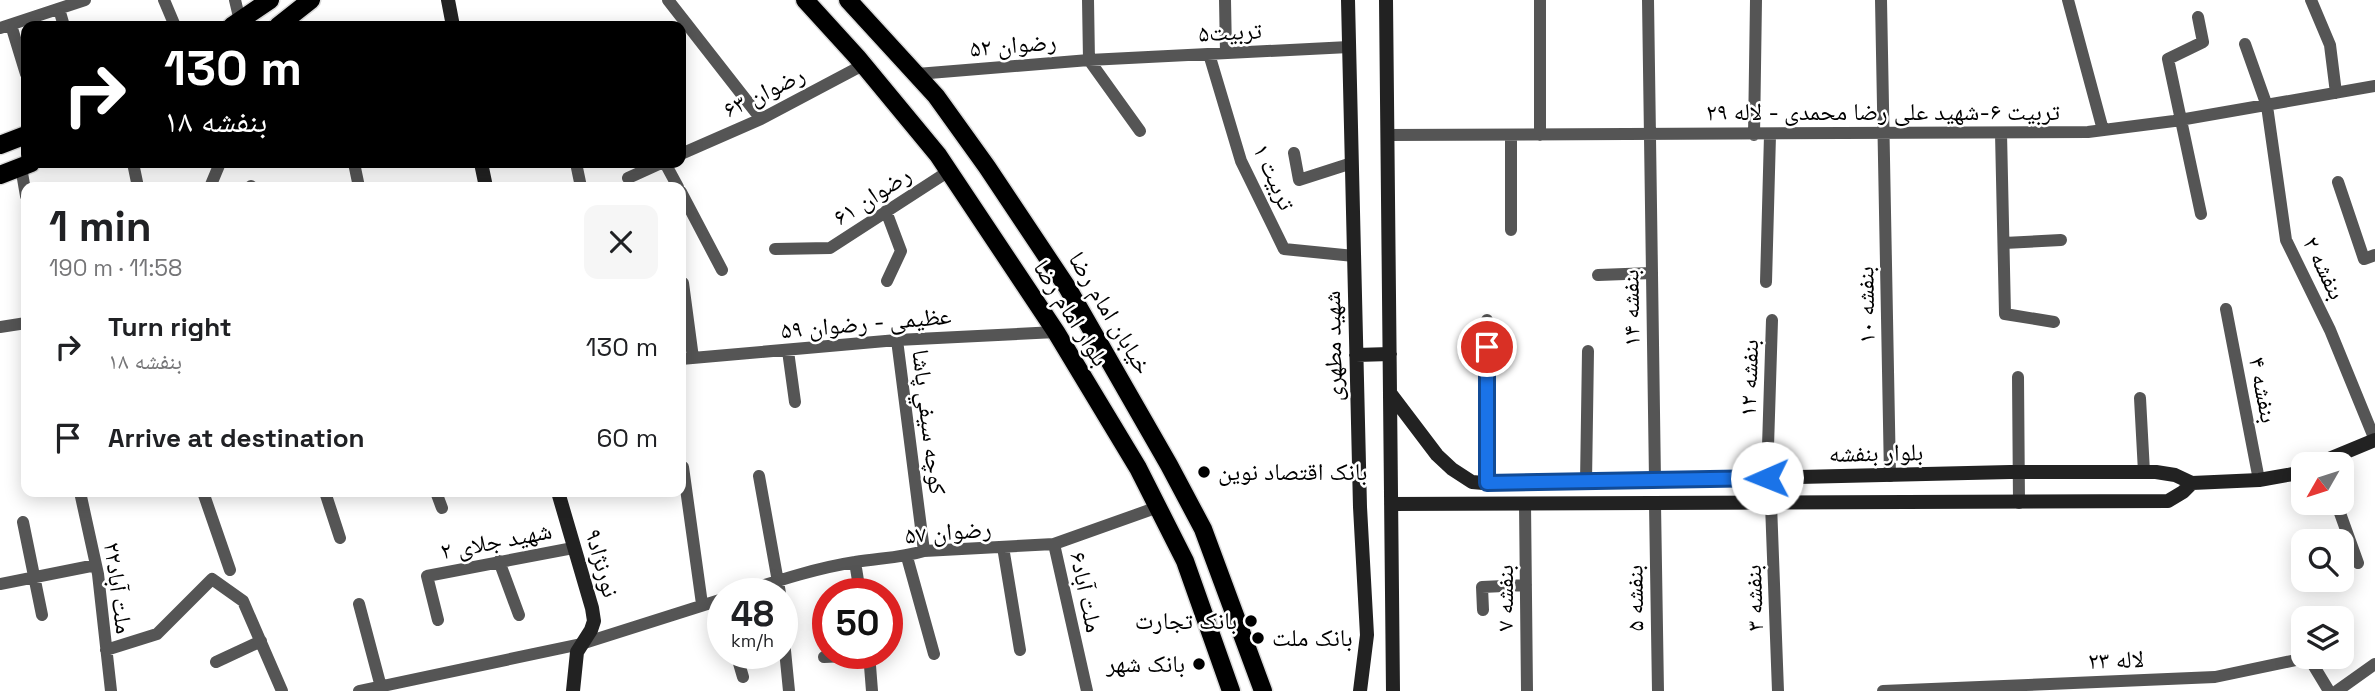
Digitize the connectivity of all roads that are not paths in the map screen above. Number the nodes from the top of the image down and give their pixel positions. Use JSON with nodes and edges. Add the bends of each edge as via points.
{"nodes":[{"id":1,"x":85,"y":0,"type":"edge"},
{"id":2,"x":164,"y":0,"type":"edge"},
{"id":3,"x":235,"y":0,"type":"edge"},
{"id":4,"x":270,"y":0,"type":"edge"},
{"id":5,"x":312,"y":0,"type":"edge"},
{"id":6,"x":448,"y":0,"type":"edge"},
{"id":7,"x":668,"y":0,"type":"edge"},
{"id":8,"x":805,"y":0,"type":"edge"},
{"id":9,"x":848,"y":0,"type":"edge"},
{"id":10,"x":1088,"y":0,"type":"edge"},
{"id":11,"x":1225,"y":0,"type":"edge"},
{"id":12,"x":1348,"y":0,"type":"edge"},
{"id":13,"x":1386,"y":0,"type":"edge"},
{"id":14,"x":1540,"y":0,"type":"edge"},
{"id":15,"x":1647,"y":0,"type":"edge"},
{"id":16,"x":1756,"y":0,"type":"edge"},
{"id":17,"x":1881,"y":0,"type":"edge"},
{"id":18,"x":2068,"y":0,"type":"edge"},
{"id":19,"x":2311,"y":0,"type":"edge"},
{"id":20,"x":59,"y":9,"type":"junction"},
{"id":21,"x":2198,"y":17,"type":"dead end"},
{"id":22,"x":63,"y":21,"type":"edge"},
{"id":23,"x":173,"y":21,"type":"edge"},
{"id":24,"x":236,"y":21,"type":"edge"},
{"id":25,"x":239,"y":21,"type":"edge"},
{"id":26,"x":287,"y":21,"type":"edge"},
{"id":27,"x":452,"y":21,"type":"edge"},
{"id":28,"x":684,"y":21,"type":"edge"},
{"id":29,"x":686,"y":23,"type":"edge"},
{"id":30,"x":5,"y":26,"type":"edge"},
{"id":31,"x":2245,"y":44,"type":"dead end"},
{"id":32,"x":1349,"y":47,"type":"junction"},
{"id":33,"x":1226,"y":53,"type":"junction"},
{"id":34,"x":1209,"y":54,"type":"junction"},
{"id":35,"x":1113,"y":59,"type":"joint"},
{"id":36,"x":1089,"y":60,"type":"junction"},
{"id":37,"x":21,"y":63,"type":"edge"},
{"id":38,"x":863,"y":65,"type":"junction"},
{"id":39,"x":917,"y":75,"type":"junction"},
{"id":40,"x":2375,"y":86,"type":"edge"},
{"id":41,"x":2336,"y":93,"type":"junction"},
{"id":42,"x":2267,"y":106,"type":"junction"},
{"id":43,"x":761,"y":119,"type":"junction"},
{"id":44,"x":2181,"y":120,"type":"junction"},
{"id":45,"x":2103,"y":130,"type":"junction"},
{"id":46,"x":1140,"y":131,"type":"dead end"},
{"id":47,"x":2001,"y":133,"type":"junction"},
{"id":48,"x":1884,"y":134,"type":"junction"},
{"id":49,"x":1387,"y":135,"type":"junction"},
{"id":50,"x":1511,"y":135,"type":"junction"},
{"id":51,"x":1540,"y":135,"type":"junction"},
{"id":52,"x":1650,"y":135,"type":"junction"},
{"id":53,"x":1754,"y":135,"type":"junction"},
{"id":54,"x":1770,"y":135,"type":"junction"},
{"id":55,"x":21,"y":137,"type":"edge"},
{"id":56,"x":0,"y":145,"type":"edge"},
{"id":57,"x":686,"y":152,"type":"edge"},
{"id":58,"x":1294,"y":153,"type":"dead end"},
{"id":59,"x":1352,"y":163,"type":"junction"},
{"id":60,"x":21,"y":167,"type":"edge"},
{"id":61,"x":651,"y":168,"type":"edge"},
{"id":62,"x":949,"y":170,"type":"junction"},
{"id":63,"x":0,"y":174,"type":"edge"},
{"id":64,"x":628,"y":178,"type":"dead end"},
{"id":65,"x":2338,"y":182,"type":"dead end"},
{"id":66,"x":686,"y":201,"type":"edge"},
{"id":67,"x":886,"y":211,"type":"junction"},
{"id":68,"x":2201,"y":214,"type":"dead end"},
{"id":69,"x":1511,"y":230,"type":"dead end"},
{"id":70,"x":2061,"y":240,"type":"dead end"},
{"id":71,"x":2004,"y":243,"type":"junction"},
{"id":72,"x":775,"y":249,"type":"dead end"},
{"id":73,"x":2375,"y":255,"type":"edge"},
{"id":74,"x":1354,"y":256,"type":"junction"},
{"id":75,"x":722,"y":270,"type":"dead end"},
{"id":76,"x":1652,"y":273,"type":"junction"},
{"id":77,"x":1598,"y":275,"type":"dead end"},
{"id":78,"x":887,"y":282,"type":"dead end"},
{"id":79,"x":1766,"y":282,"type":"dead end"},
{"id":80,"x":2226,"y":309,"type":"dead end"},
{"id":81,"x":1487,"y":320,"type":"dead end"},
{"id":82,"x":1772,"y":320,"type":"dead end"},
{"id":83,"x":2054,"y":322,"type":"dead end"},
{"id":84,"x":21,"y":324,"type":"edge"},
{"id":85,"x":0,"y":327,"type":"edge"},
{"id":86,"x":1056,"y":332,"type":"junction"},
{"id":87,"x":686,"y":340,"type":"edge"},
{"id":88,"x":897,"y":340,"type":"junction"},
{"id":89,"x":788,"y":351,"type":"junction"},
{"id":90,"x":1588,"y":351,"type":"dead end"},
{"id":91,"x":1390,"y":354,"type":"junction"},
{"id":92,"x":1356,"y":355,"type":"junction"},
{"id":93,"x":687,"y":359,"type":"edge"},
{"id":94,"x":2018,"y":377,"type":"dead end"},
{"id":95,"x":1390,"y":393,"type":"junction"},
{"id":96,"x":2140,"y":398,"type":"dead end"},
{"id":97,"x":795,"y":402,"type":"dead end"},
{"id":98,"x":2375,"y":440,"type":"edge"},
{"id":99,"x":2346,"y":452,"type":"edge"},
{"id":100,"x":2019,"y":472,"type":"junction"},
{"id":101,"x":2144,"y":472,"type":"junction"},
{"id":102,"x":2291,"y":473,"type":"edge"},
{"id":103,"x":760,"y":476,"type":"dead end"},
{"id":104,"x":1890,"y":476,"type":"junction"},
{"id":105,"x":1767,"y":478,"type":"junction"},
{"id":106,"x":1655,"y":480,"type":"junction"},
{"id":107,"x":2259,"y":480,"type":"junction"},
{"id":108,"x":686,"y":482,"type":"edge"},
{"id":109,"x":1586,"y":482,"type":"junction"},
{"id":110,"x":1487,"y":483,"type":"junction"},
{"id":111,"x":2192,"y":483,"type":"junction"},
{"id":112,"x":81,"y":497,"type":"edge"},
{"id":113,"x":205,"y":497,"type":"edge"},
{"id":114,"x":327,"y":497,"type":"edge"},
{"id":115,"x":438,"y":497,"type":"edge"},
{"id":116,"x":559,"y":497,"type":"edge"},
{"id":117,"x":1655,"y":503,"type":"junction"},
{"id":118,"x":1771,"y":503,"type":"junction"},
{"id":119,"x":2020,"y":503,"type":"junction"},
{"id":120,"x":1391,"y":504,"type":"junction"},
{"id":121,"x":1525,"y":504,"type":"junction"},
{"id":122,"x":1158,"y":507,"type":"junction"},
{"id":123,"x":442,"y":508,"type":"dead end"},
{"id":124,"x":2341,"y":515,"type":"edge"},
{"id":125,"x":23,"y":522,"type":"dead end"},
{"id":126,"x":340,"y":538,"type":"dead end"},
{"id":127,"x":1054,"y":544,"type":"junction"},
{"id":128,"x":1003,"y":547,"type":"junction"},
{"id":129,"x":573,"y":548,"type":"junction"},
{"id":130,"x":924,"y":551,"type":"junction"},
{"id":131,"x":907,"y":557,"type":"junction"},
{"id":132,"x":499,"y":561,"type":"junction"},
{"id":133,"x":855,"y":562,"type":"junction"},
{"id":134,"x":2358,"y":563,"type":"dead end"},
{"id":135,"x":96,"y":565,"type":"junction"},
{"id":136,"x":230,"y":570,"type":"dead end"},
{"id":137,"x":34,"y":577,"type":"junction"},
{"id":138,"x":777,"y":578,"type":"edge"},
{"id":139,"x":858,"y":578,"type":"edge"},
{"id":140,"x":798,"y":581,"type":"edge"},
{"id":141,"x":0,"y":584,"type":"edge"},
{"id":142,"x":1526,"y":584,"type":"junction"},
{"id":143,"x":359,"y":604,"type":"dead end"},
{"id":144,"x":702,"y":604,"type":"junction"},
{"id":145,"x":707,"y":604,"type":"edge"},
{"id":146,"x":1483,"y":610,"type":"dead end"},
{"id":147,"x":42,"y":615,"type":"dead end"},
{"id":148,"x":519,"y":615,"type":"dead end"},
{"id":149,"x":438,"y":620,"type":"dead end"},
{"id":150,"x":261,"y":641,"type":"junction"},
{"id":151,"x":581,"y":644,"type":"junction"},
{"id":152,"x":106,"y":650,"type":"junction"},
{"id":153,"x":1020,"y":650,"type":"dead end"},
{"id":154,"x":934,"y":654,"type":"dead end"},
{"id":155,"x":216,"y":662,"type":"dead end"},
{"id":156,"x":2375,"y":664,"type":"edge"},
{"id":157,"x":741,"y":669,"type":"edge"},
{"id":158,"x":787,"y":669,"type":"edge"},
{"id":159,"x":870,"y":669,"type":"edge"},
{"id":160,"x":743,"y":677,"type":"dead end"},
{"id":161,"x":381,"y":687,"type":"junction"},
{"id":162,"x":111,"y":691,"type":"edge"},
{"id":163,"x":282,"y":691,"type":"edge"},
{"id":164,"x":359,"y":691,"type":"edge"},
{"id":165,"x":573,"y":691,"type":"edge"},
{"id":166,"x":789,"y":691,"type":"edge"},
{"id":167,"x":872,"y":691,"type":"edge"},
{"id":168,"x":1087,"y":691,"type":"edge"},
{"id":169,"x":1231,"y":691,"type":"edge"},
{"id":170,"x":1263,"y":691,"type":"edge"},
{"id":171,"x":1360,"y":691,"type":"edge"},
{"id":172,"x":1393,"y":691,"type":"edge"},
{"id":173,"x":1527,"y":691,"type":"edge"},
{"id":174,"x":1658,"y":691,"type":"edge"},
{"id":175,"x":1778,"y":691,"type":"edge"},
{"id":176,"x":1885,"y":691,"type":"edge"},
{"id":177,"x":2329,"y":691,"type":"edge"},
{"id":178,"x":2337,"y":691,"type":"edge"}],
"edges":[{"from":1,"to":20,"type":"street"},
{"from":2,"to":23,"type":"street"},
{"from":3,"to":24,"type":"street"},
{"from":4,"to":25,"type":"main road"},
{"from":5,"to":26,"type":"main road"},
{"from":6,"to":27,"type":"main road"},
{"from":7,"to":28,"type":"street"},
{"from":8,"to":38,"type":"main road","name":"بلوار امام رضا"},
{"from":9,"to":39,"type":"main road","name":"خیابان امام رضا"},
{"from":10,"to":36,"type":"street"},
{"from":11,"to":33,"type":"street"},
{"from":12,"to":32,"type":"main road","name":"شهید مطهری"},
{"from":13,"to":49,"type":"main road"},
{"from":14,"to":51,"type":"street"},
{"from":15,"to":52,"type":"street","name":"بنفشه ۱۴"},
{"from":16,"to":53,"type":"street"},
{"from":17,"to":48,"type":"street","name":"بنفشه ۱۰"},
{"from":18,"to":45,"type":"street"},
{"from":19,"to":41,"type":"street","via":[[2330,45]]},
{"from":20,"to":22,"type":"street"},
{"from":20,"to":30,"type":"street"},
{"from":21,"to":44,"type":"street","via":[[2203,42],[2168,59]]},
{"from":29,"to":43,"type":"street"},
{"from":30,"to":37,"type":"street"},
{"from":31,"to":42,"type":"street","name":"بنفشه ۲"},
{"from":32,"to":33,"type":"street","name":"تربیت۵"},
{"from":32,"to":59,"type":"main road","name":"شهید مطهری"},
{"from":33,"to":34,"type":"street","name":"تربیت۵"},
{"from":34,"to":35,"type":"street","name":"تربیت۵"},
{"from":34,"to":74,"type":"street","name":"تربیت ۱","via":[[1241,161],[1283,249]]},
{"from":35,"to":36,"type":"street","name":"رضوان ۵۲"},
{"from":36,"to":39,"type":"street","name":"رضوان ۵۲"},
{"from":36,"to":46,"type":"street"},
{"from":38,"to":43,"type":"street","name":"رضوان ۶۳"},
{"from":38,"to":62,"type":"main road","name":"بلوار امام رضا"},
{"from":39,"to":170,"type":"main road","name":"خیابان امام رضا","via":[[987,167],[1061,278],[1146,423],[1203,529]]},
{"from":40,"to":41,"type":"street","name":"تربیت ۶-شهید علی رضا محمدی - لاله ۲۹"},
{"from":41,"to":42,"type":"street","name":"تربیت ۶-شهید علی رضا محمدی - لاله ۲۹"},
{"from":42,"to":44,"type":"street","name":"تربیت ۶-شهید علی رضا محمدی - لاله ۲۹"},
{"from":42,"to":98,"type":"street","name":"بنفشه ۲","via":[[2286,240],[2330,330]]},
{"from":43,"to":57,"type":"street","name":"رضوان ۶۳"},
{"from":44,"to":45,"type":"street","name":"تربیت ۶-شهید علی رضا محمدی - لاله ۲۹"},
{"from":44,"to":68,"type":"street"},
{"from":45,"to":47,"type":"street","name":"تربیت ۶-شهید علی رضا محمدی - لاله ۲۹"},
{"from":47,"to":48,"type":"street","name":"تربیت ۶-شهید علی رضا محمدی - لاله ۲۹"},
{"from":47,"to":71,"type":"street"},
{"from":48,"to":54,"type":"street","name":"تربیت ۶-شهید علی رضا محمدی - لاله ۲۹"},
{"from":48,"to":104,"type":"street","name":"بنفشه ۱۰"},
{"from":49,"to":50,"type":"street","name":"تربیت ۶-شهید علی رضا محمدی - لاله ۲۹"},
{"from":49,"to":91,"type":"main road"},
{"from":50,"to":51,"type":"street","name":"تربیت ۶-شهید علی رضا محمدی - لاله ۲۹"},
{"from":50,"to":69,"type":"street"},
{"from":51,"to":52,"type":"street","name":"تربیت ۶-شهید علی رضا محمدی - لاله ۲۹"},
{"from":52,"to":53,"type":"street","name":"تربیت ۶-شهید علی رضا محمدی - لاله ۲۹"},
{"from":52,"to":76,"type":"street","name":"بنفشه ۱۴"},
{"from":53,"to":54,"type":"street","name":"تربیت ۶-شهید علی رضا محمدی - لاله ۲۹"},
{"from":54,"to":79,"type":"street"},
{"from":55,"to":56,"type":"main road"},
{"from":58,"to":59,"type":"street","via":[[1299,180]]},
{"from":59,"to":74,"type":"main road","name":"شهید مطهری"},
{"from":60,"to":63,"type":"main road"},
{"from":61,"to":64,"type":"street"},
{"from":62,"to":67,"type":"street","name":"رضوان ۶۱"},
{"from":62,"to":86,"type":"main road","name":"بلوار امام رضا"},
{"from":65,"to":73,"type":"street","via":[[2364,259]]},
{"from":66,"to":75,"type":"street"},
{"from":67,"to":72,"type":"street","name":"رضوان ۶۱","via":[[830,248]]},
{"from":67,"to":78,"type":"street","via":[[901,251]]},
{"from":70,"to":71,"type":"street"},
{"from":71,"to":83,"type":"street","via":[[2005,314]]},
{"from":74,"to":92,"type":"main road","name":"شهید مطهری"},
{"from":76,"to":77,"type":"street"},
{"from":76,"to":106,"type":"street","name":"بنفشه ۱۴"},
{"from":80,"to":107,"type":"street","name":"بنفشه ۴"},
{"from":81,"to":110,"type":"street"},
{"from":82,"to":105,"type":"street","name":"بنفشه ۱۲"},
{"from":84,"to":85,"type":"street"},
{"from":86,"to":88,"type":"street","name":"عظیمی - رضوان ۵۹"},
{"from":86,"to":122,"type":"main road","name":"بلوار امام رضا"},
{"from":87,"to":93,"type":"street"},
{"from":88,"to":89,"type":"street","name":"عظیمی - رضوان ۵۹"},
{"from":88,"to":130,"type":"street","name":"كوچه سيفي پاشا"},
{"from":89,"to":93,"type":"street","name":"عظیمی - رضوان ۵۹"},
{"from":89,"to":97,"type":"street"},
{"from":90,"to":109,"type":"street"},
{"from":91,"to":92,"type":"main road"},
{"from":91,"to":95,"type":"main road"},
{"from":92,"to":171,"type":"main road","name":"شهید مطهری","via":[[1367,635]]},
{"from":94,"to":100,"type":"street"},
{"from":95,"to":110,"type":"main road","name":"بلوار بنفشه","via":[[1437,455],[1472,482]]},
{"from":95,"to":120,"type":"main road"},
{"from":96,"to":101,"type":"street"},
{"from":98,"to":99,"type":"main road"},
{"from":100,"to":101,"type":"main road","name":"بلوار بنفشه"},
{"from":100,"to":104,"type":"main road","name":"بلوار بنفشه"},
{"from":100,"to":119,"type":"street"},
{"from":101,"to":111,"type":"main road","name":"بلوار بنفشه","via":[[2175,475]]},
{"from":102,"to":107,"type":"main road","name":"بلوار بنفشه"},
{"from":103,"to":138,"type":"street"},
{"from":104,"to":105,"type":"main road","name":"بلوار بنفشه"},
{"from":105,"to":106,"type":"main road","name":"بلوار بنفشه"},
{"from":106,"to":109,"type":"main road","name":"بلوار بنفشه"},
{"from":107,"to":111,"type":"main road","name":"بلوار بنفشه"},
{"from":108,"to":144,"type":"street"},
{"from":109,"to":110,"type":"main road","name":"بلوار بنفشه"},
{"from":111,"to":119,"type":"main road","name":"بلوار بنفشه","via":[[2168,501]]},
{"from":112,"to":135,"type":"street","name":"ملت آباد۲۲"},
{"from":113,"to":136,"type":"street"},
{"from":114,"to":126,"type":"street"},
{"from":115,"to":123,"type":"street"},
{"from":116,"to":129,"type":"main road","name":"نورنژاد۹"},
{"from":117,"to":118,"type":"main road","name":"بلوار بنفشه"},
{"from":117,"to":121,"type":"main road","name":"بلوار بنفشه"},
{"from":117,"to":174,"type":"street","name":"بنفشه ۵"},
{"from":118,"to":119,"type":"main road","name":"بلوار بنفشه"},
{"from":118,"to":175,"type":"street","name":"بنفشه ۳"},
{"from":120,"to":121,"type":"main road","name":"بلوار بنفشه"},
{"from":120,"to":172,"type":"main road"},
{"from":121,"to":142,"type":"street","name":"بنفشه ۷"},
{"from":122,"to":127,"type":"street","name":"رضوان ۵۷"},
{"from":122,"to":169,"type":"main road","name":"بلوار امام رضا","via":[[1185,562]]},
{"from":124,"to":134,"type":"street"},
{"from":125,"to":137,"type":"street"},
{"from":127,"to":128,"type":"street","name":"رضوان ۵۷"},
{"from":127,"to":168,"type":"street","name":"ملت آباد۶"},
{"from":128,"to":130,"type":"street","name":"رضوان ۵۷"},
{"from":128,"to":153,"type":"street"},
{"from":129,"to":132,"type":"street","name":"شهید جلای ۲"},
{"from":129,"to":151,"type":"main road","name":"نورنژاد۹","via":[[594,621]]},
{"from":130,"to":131,"type":"street","name":"رضوان ۵۷"},
{"from":131,"to":133,"type":"street","name":"رضوان ۵۷"},
{"from":131,"to":154,"type":"street"},
{"from":132,"to":148,"type":"street"},
{"from":132,"to":149,"type":"street","name":"شهید جلای ۲","via":[[427,576]]},
{"from":133,"to":139,"type":"street"},
{"from":133,"to":140,"type":"street","name":"رضوان ۵۷"},
{"from":135,"to":137,"type":"street"},
{"from":135,"to":152,"type":"street","name":"ملت آباد۲۲"},
{"from":137,"to":141,"type":"street"},
{"from":137,"to":147,"type":"street"},
{"from":142,"to":146,"type":"street","via":[[1482,587]]},
{"from":142,"to":173,"type":"street","name":"بنفشه ۷"},
{"from":143,"to":161,"type":"street"},
{"from":144,"to":145,"type":"street"},
{"from":144,"to":151,"type":"street"},
{"from":150,"to":152,"type":"street","via":[[243,601],[212,579],[157,634]]},
{"from":150,"to":155,"type":"street"},
{"from":150,"to":163,"type":"street"},
{"from":151,"to":161,"type":"street"},
{"from":151,"to":165,"type":"main road","name":"نورنژاد۹"},
{"from":152,"to":162,"type":"street","name":"ملت آباد۲۲"},
{"from":156,"to":178,"type":"street"},
{"from":157,"to":160,"type":"street"},
{"from":158,"to":166,"type":"street"},
{"from":159,"to":167,"type":"street"},
{"from":161,"to":164,"type":"street"},
{"from":176,"to":177,"type":"street","name":"لاله ۲۳","via":[[2215,677],[2301,659],[2312,663]]}]}
